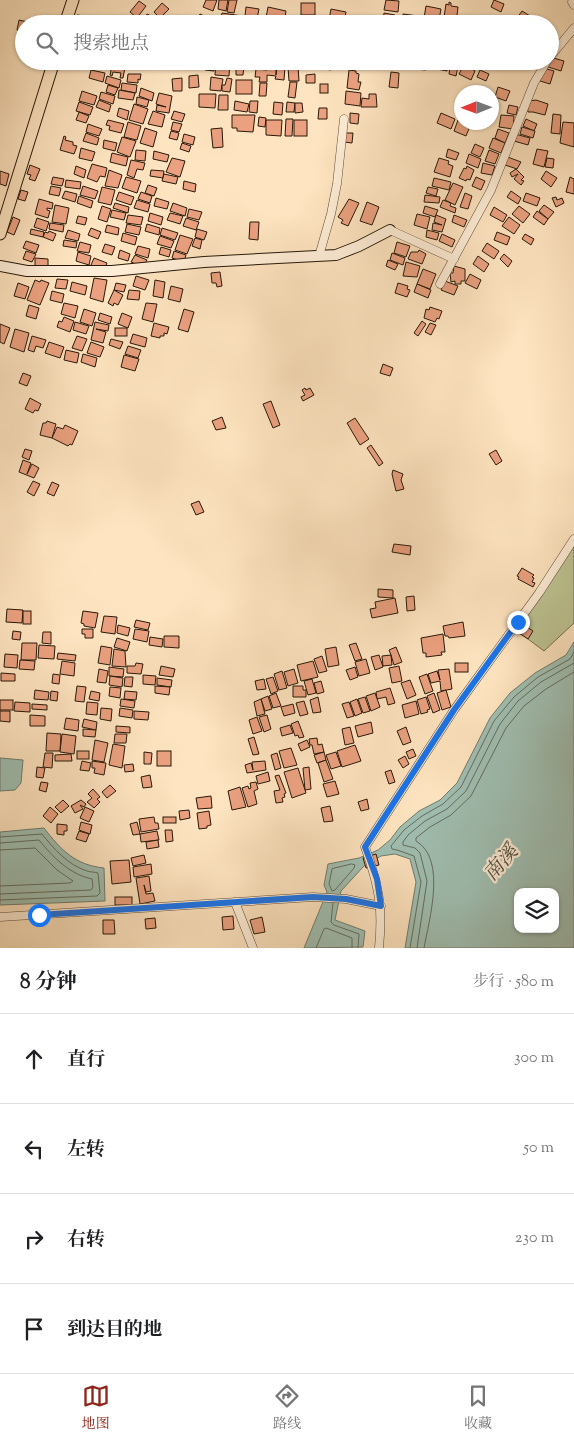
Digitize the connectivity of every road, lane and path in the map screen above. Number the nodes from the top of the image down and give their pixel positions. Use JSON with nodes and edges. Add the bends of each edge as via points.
{"nodes":[{"id":1,"x":72,"y":0,"type":"edge"},
{"id":2,"x":573,"y":0,"type":"edge"},
{"id":3,"x":574,"y":4,"type":"edge"},
{"id":4,"x":68,"y":15,"type":"edge"},
{"id":5,"x":574,"y":28,"type":"edge"},
{"id":6,"x":559,"y":46,"type":"edge"},
{"id":7,"x":51,"y":70,"type":"edge"},
{"id":8,"x":541,"y":70,"type":"edge"},
{"id":9,"x":344,"y":119,"type":"dead end"},
{"id":10,"x":390,"y":230,"type":"joint"},
{"id":11,"x":0,"y":234,"type":"edge"},
{"id":12,"x":319,"y":256,"type":"junction"},
{"id":13,"x":454,"y":259,"type":"junction"},
{"id":14,"x":0,"y":266,"type":"edge"},
{"id":15,"x":440,"y":284,"type":"dead end"},
{"id":16,"x":574,"y":539,"type":"edge"},
{"id":17,"x":235,"y":902,"type":"junction"},
{"id":18,"x":381,"y":906,"type":"junction"},
{"id":19,"x":0,"y":918,"type":"edge"},
{"id":20,"x":253,"y":948,"type":"edge"},
{"id":21,"x":379,"y":948,"type":"edge"}],
"edges":[{"from":1,"to":4,"type":"main road"},
{"from":2,"to":3,"type":"street"},
{"from":5,"to":6,"type":"street"},
{"from":7,"to":11,"type":"main road"},
{"from":8,"to":13,"type":"street","via":[[491,190]]},
{"from":9,"to":12,"type":"street","via":[[337,184]]},
{"from":10,"to":12,"type":"street","via":[[336,255]]},
{"from":10,"to":13,"type":"street"},
{"from":12,"to":14,"type":"street","via":[[112,271],[27,271]]},
{"from":13,"to":15,"type":"street"},
{"from":16,"to":18,"type":"street","via":[[454,710],[365,847],[377,879]]},
{"from":17,"to":18,"type":"street","via":[[313,897]]},
{"from":17,"to":19,"type":"street"},
{"from":17,"to":20,"type":"street"},
{"from":18,"to":21,"type":"street"}]}
